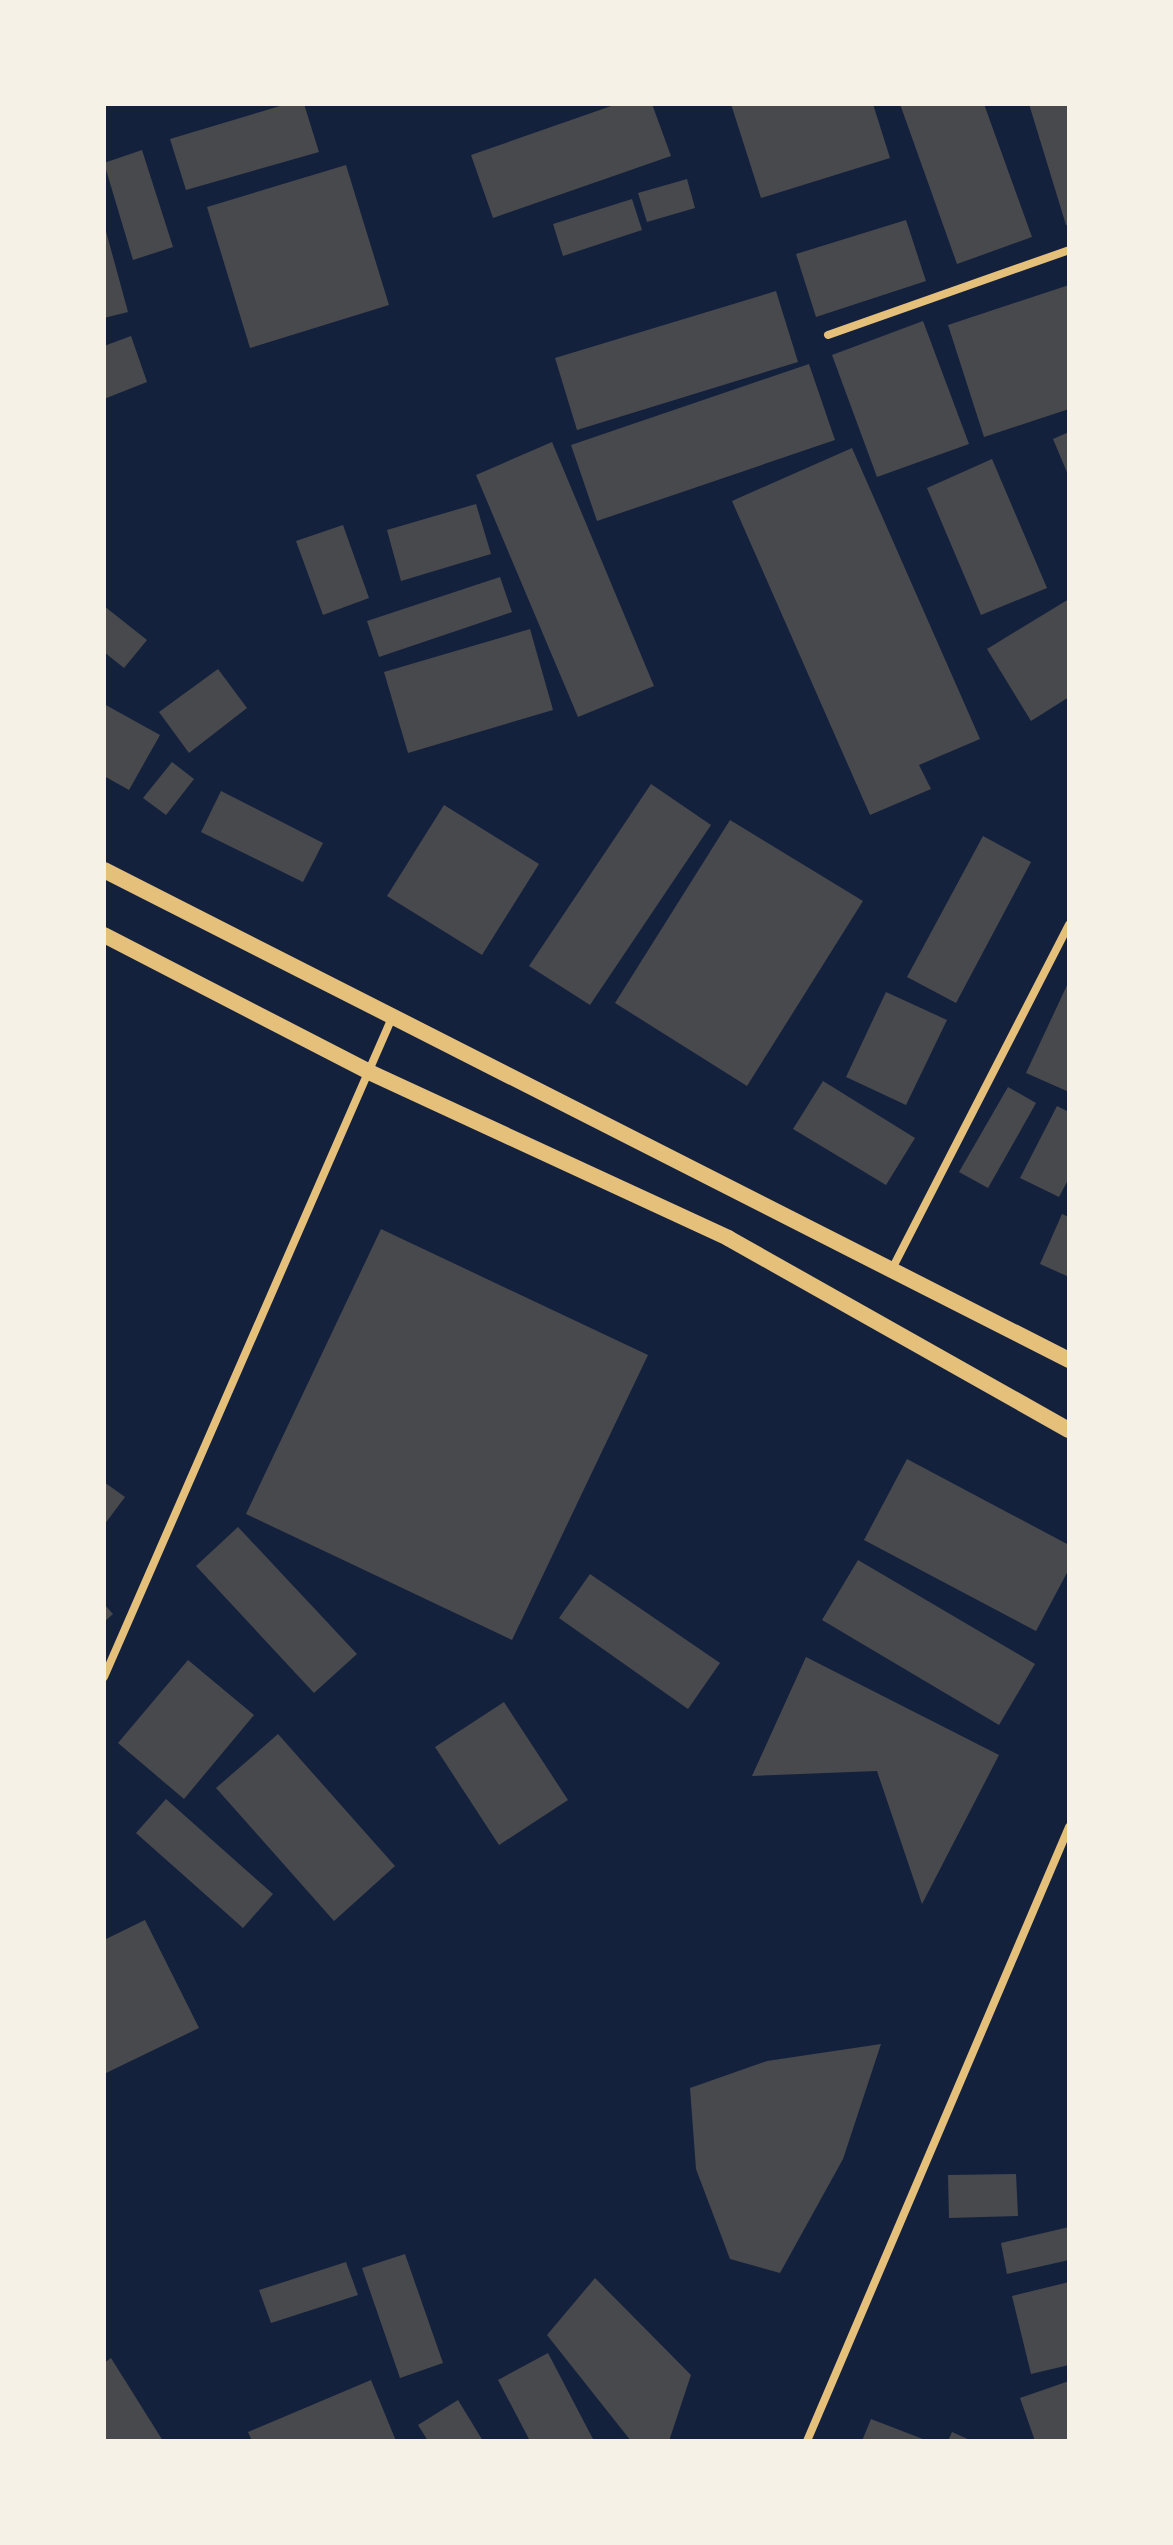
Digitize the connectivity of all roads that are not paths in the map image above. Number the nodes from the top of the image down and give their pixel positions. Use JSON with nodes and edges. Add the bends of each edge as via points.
{"nodes":[{"id":1,"x":1069,"y":250,"type":"edge"},
{"id":2,"x":828,"y":335,"type":"dead end"},
{"id":3,"x":104,"y":870,"type":"edge"},
{"id":4,"x":1069,"y":925,"type":"edge"},
{"id":5,"x":104,"y":935,"type":"edge"},
{"id":6,"x":391,"y":1020,"type":"junction"},
{"id":7,"x":369,"y":1072,"type":"junction"},
{"id":8,"x":891,"y":1272,"type":"junction"},
{"id":9,"x":1069,"y":1360,"type":"edge"},
{"id":10,"x":1069,"y":1430,"type":"edge"},
{"id":11,"x":104,"y":1677,"type":"edge"},
{"id":12,"x":1069,"y":1827,"type":"edge"},
{"id":13,"x":807,"y":2441,"type":"edge"}],
"edges":[{"from":1,"to":2,"type":"street"},
{"from":3,"to":6,"type":"main road"},
{"from":4,"to":8,"type":"street"},
{"from":5,"to":7,"type":"main road"},
{"from":6,"to":7,"type":"street"},
{"from":6,"to":8,"type":"main road"},
{"from":7,"to":10,"type":"main road","via":[[728,1238]]},
{"from":7,"to":11,"type":"street"},
{"from":8,"to":9,"type":"main road"},
{"from":12,"to":13,"type":"street"}]}
